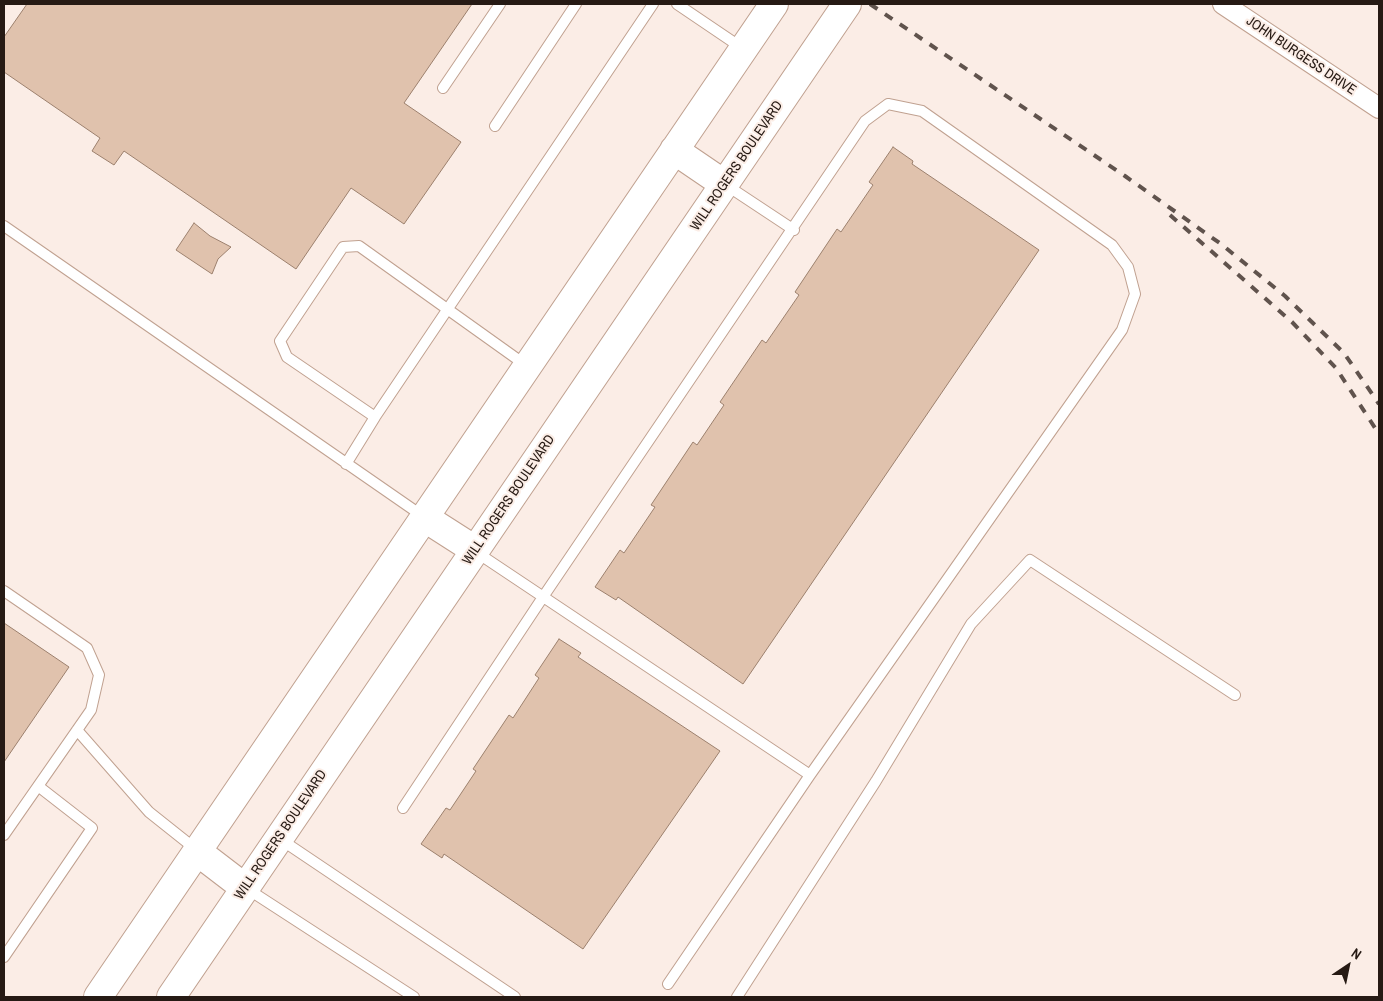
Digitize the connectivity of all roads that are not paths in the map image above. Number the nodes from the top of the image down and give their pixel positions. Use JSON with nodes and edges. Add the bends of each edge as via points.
{"nodes":[{"id":1,"x":500,"y":4,"type":"edge"},
{"id":2,"x":576,"y":4,"type":"edge"},
{"id":3,"x":653,"y":4,"type":"edge"},
{"id":4,"x":677,"y":4,"type":"edge"},
{"id":5,"x":774,"y":4,"type":"edge"},
{"id":6,"x":847,"y":4,"type":"edge"},
{"id":7,"x":1223,"y":4,"type":"edge"},
{"id":8,"x":743,"y":48,"type":"junction"},
{"id":9,"x":443,"y":88,"type":"dead end"},
{"id":10,"x":1377,"y":103,"type":"edge"},
{"id":11,"x":495,"y":126,"type":"dead end"},
{"id":12,"x":674,"y":150,"type":"junction"},
{"id":13,"x":724,"y":184,"type":"junction"},
{"id":14,"x":4,"y":226,"type":"edge"},
{"id":15,"x":794,"y":230,"type":"junction"},
{"id":16,"x":448,"y":310,"type":"junction"},
{"id":17,"x":528,"y":366,"type":"junction"},
{"id":18,"x":375,"y":417,"type":"junction"},
{"id":19,"x":346,"y":464,"type":"junction"},
{"id":20,"x":424,"y":518,"type":"junction"},
{"id":21,"x":474,"y":550,"type":"junction"},
{"id":22,"x":4,"y":591,"type":"edge"},
{"id":23,"x":543,"y":597,"type":"junction"},
{"id":24,"x":1235,"y":694,"type":"dead end"},
{"id":25,"x":77,"y":730,"type":"junction"},
{"id":26,"x":810,"y":775,"type":"junction"},
{"id":27,"x":38,"y":786,"type":"junction"},
{"id":28,"x":403,"y":808,"type":"dead end"},
{"id":29,"x":4,"y":835,"type":"edge"},
{"id":30,"x":279,"y":838,"type":"junction"},
{"id":31,"x":198,"y":852,"type":"junction"},
{"id":32,"x":245,"y":888,"type":"junction"},
{"id":33,"x":4,"y":957,"type":"edge"},
{"id":34,"x":668,"y":984,"type":"dead end"},
{"id":35,"x":98,"y":997,"type":"edge"},
{"id":36,"x":171,"y":997,"type":"edge"},
{"id":37,"x":414,"y":997,"type":"edge"},
{"id":38,"x":515,"y":997,"type":"edge"},
{"id":39,"x":737,"y":997,"type":"edge"}],
"edges":[{"from":1,"to":9,"type":"lane"},
{"from":2,"to":11,"type":"lane"},
{"from":3,"to":16,"type":"lane"},
{"from":4,"to":8,"type":"lane"},
{"from":5,"to":8,"type":"main road"},
{"from":6,"to":13,"type":"main road","name":"WILL ROGERS BOULEVARD"},
{"from":7,"to":10,"type":"street","name":"JOHN BURGESS DRIVE"},
{"from":8,"to":12,"type":"main road"},
{"from":12,"to":13,"type":"main road"},
{"from":12,"to":17,"type":"main road"},
{"from":13,"to":15,"type":"lane"},
{"from":13,"to":21,"type":"main road","name":"WILL ROGERS BOULEVARD"},
{"from":14,"to":19,"type":"lane"},
{"from":15,"to":23,"type":"lane"},
{"from":15,"to":26,"type":"lane","via":[[866,121],[888,104],[922,111],[1112,245],[1128,268],[1135,294],[1122,330]]},
{"from":16,"to":17,"type":"lane"},
{"from":16,"to":18,"type":"lane"},
{"from":16,"to":18,"type":"lane","via":[[359,246],[342,248],[280,341],[287,357]]},
{"from":17,"to":20,"type":"main road"},
{"from":18,"to":19,"type":"lane"},
{"from":19,"to":20,"type":"lane"},
{"from":20,"to":21,"type":"main road"},
{"from":20,"to":31,"type":"main road"},
{"from":21,"to":23,"type":"lane"},
{"from":21,"to":30,"type":"main road","name":"WILL ROGERS BOULEVARD"},
{"from":22,"to":25,"type":"lane","via":[[87,648],[99,675],[92,710]]},
{"from":23,"to":26,"type":"lane"},
{"from":23,"to":28,"type":"lane"},
{"from":24,"to":39,"type":"lane","via":[[1030,560],[971,624],[876,781]]},
{"from":25,"to":27,"type":"lane"},
{"from":25,"to":31,"type":"lane","via":[[149,812]]},
{"from":26,"to":34,"type":"lane"},
{"from":27,"to":29,"type":"lane"},
{"from":27,"to":33,"type":"lane","via":[[92,828]]},
{"from":30,"to":32,"type":"main road","name":"WILL ROGERS BOULEVARD"},
{"from":30,"to":38,"type":"lane"},
{"from":31,"to":32,"type":"main road"},
{"from":31,"to":35,"type":"main road"},
{"from":32,"to":36,"type":"main road","name":"WILL ROGERS BOULEVARD"},
{"from":32,"to":37,"type":"lane"}]}
